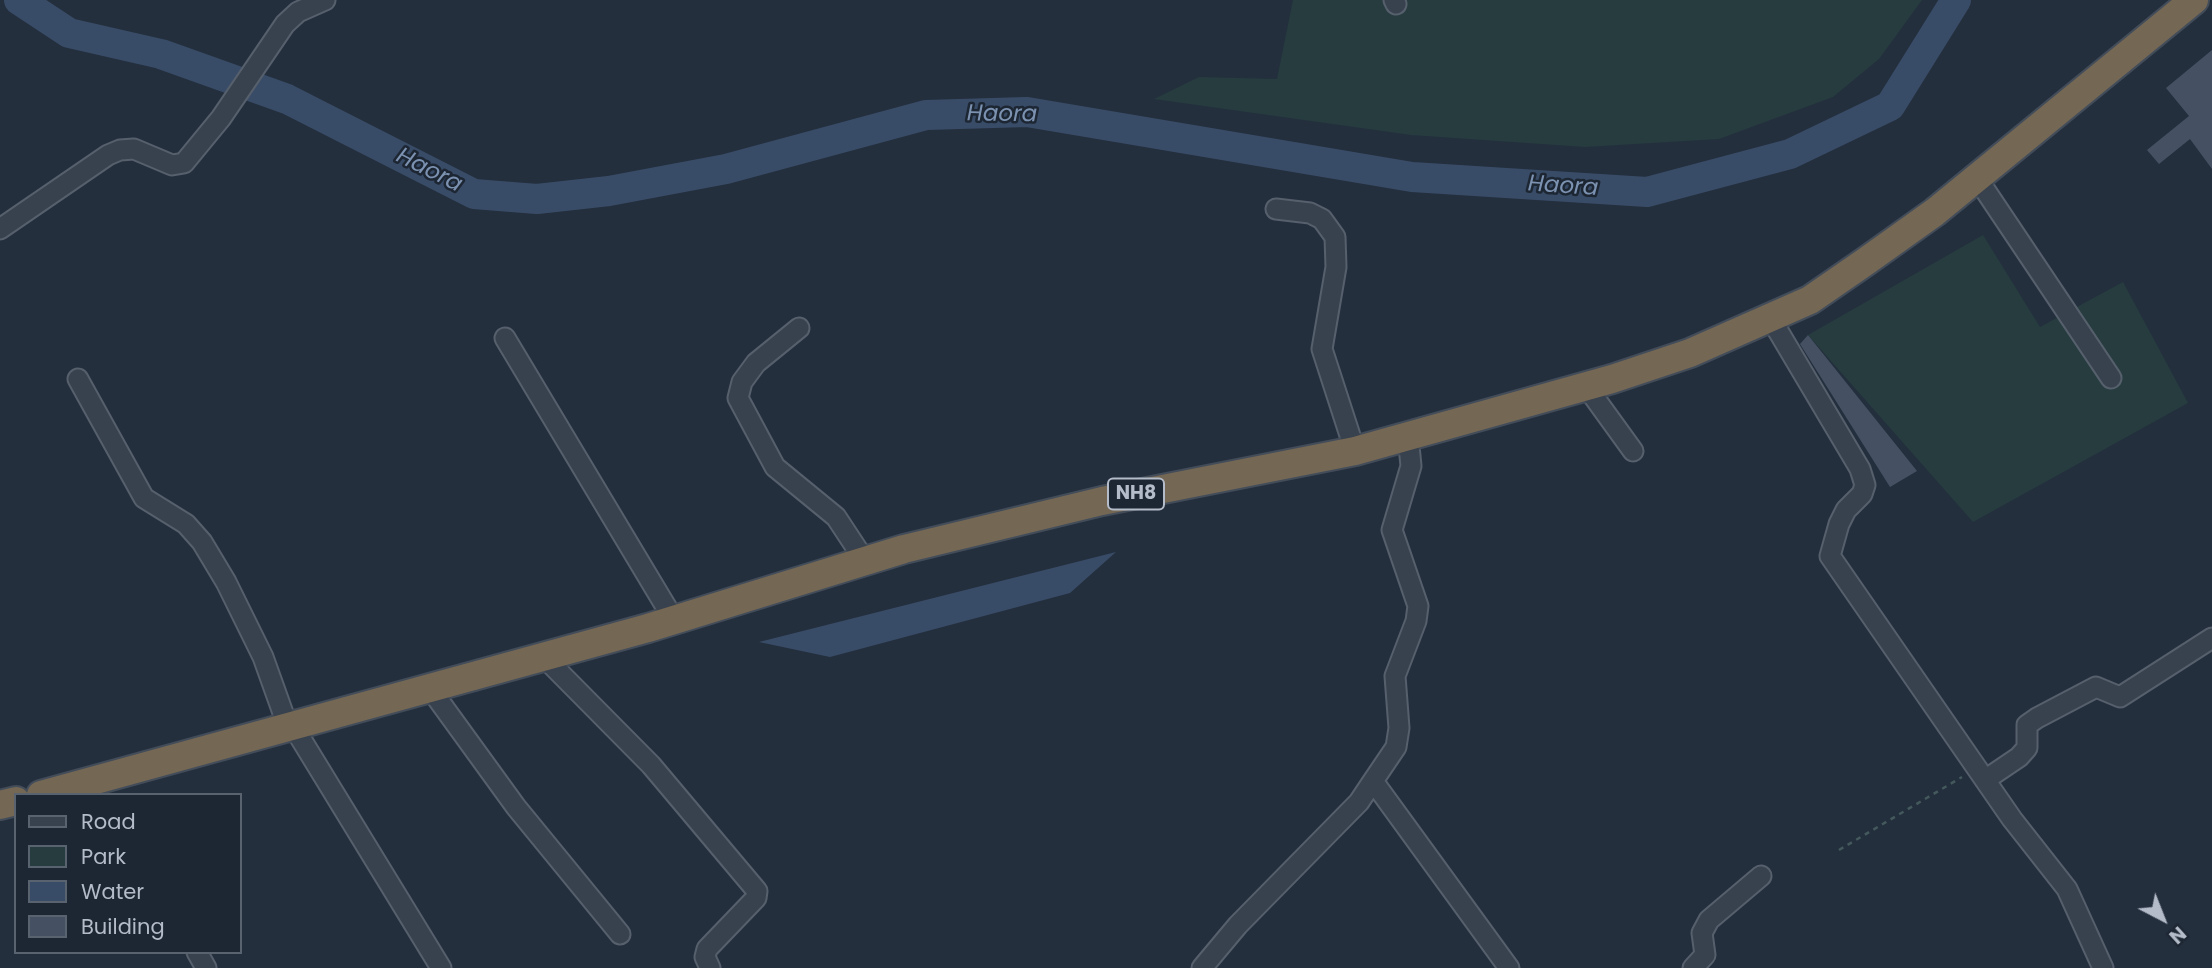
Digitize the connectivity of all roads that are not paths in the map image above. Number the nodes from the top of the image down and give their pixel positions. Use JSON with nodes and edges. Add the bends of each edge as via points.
{"nodes":[{"id":1,"x":2171,"y":0,"type":"edge"},
{"id":2,"x":2194,"y":0,"type":"edge"},
{"id":3,"x":310,"y":3,"type":"edge"},
{"id":4,"x":2150,"y":35,"type":"junction"},
{"id":5,"x":1977,"y":178,"type":"junction"},
{"id":6,"x":1276,"y":209,"type":"dead end"},
{"id":7,"x":0,"y":229,"type":"edge"},
{"id":8,"x":1771,"y":318,"type":"junction"},
{"id":9,"x":799,"y":328,"type":"dead end"},
{"id":10,"x":505,"y":338,"type":"dead end"},
{"id":11,"x":2110,"y":378,"type":"dead end"},
{"id":12,"x":78,"y":379,"type":"dead end"},
{"id":13,"x":1586,"y":386,"type":"junction"},
{"id":14,"x":1408,"y":436,"type":"junction"},
{"id":15,"x":1356,"y":451,"type":"junction"},
{"id":16,"x":1633,"y":451,"type":"dead end"},
{"id":17,"x":865,"y":561,"type":"junction"},
{"id":18,"x":674,"y":620,"type":"junction"},
{"id":19,"x":2212,"y":638,"type":"edge"},
{"id":20,"x":543,"y":656,"type":"junction"},
{"id":21,"x":429,"y":687,"type":"junction"},
{"id":22,"x":290,"y":727,"type":"junction"},
{"id":23,"x":1980,"y":774,"type":"junction"},
{"id":24,"x":1373,"y":781,"type":"junction"},
{"id":25,"x":87,"y":790,"type":"edge"},
{"id":26,"x":59,"y":793,"type":"edge"},
{"id":27,"x":1760,"y":876,"type":"dead end"},
{"id":28,"x":620,"y":934,"type":"dead end"},
{"id":29,"x":441,"y":968,"type":"edge"},
{"id":30,"x":710,"y":968,"type":"edge"},
{"id":31,"x":1202,"y":968,"type":"edge"},
{"id":32,"x":1509,"y":968,"type":"edge"},
{"id":33,"x":1693,"y":968,"type":"edge"},
{"id":34,"x":2103,"y":968,"type":"edge"}],
"edges":[{"from":1,"to":4,"type":"highway","number":"NH8"},
{"from":2,"to":4,"type":"highway"},
{"from":3,"to":7,"type":"street","via":[[285,24],[184,163],[172,165],[134,149],[120,150]]},
{"from":4,"to":5,"type":"highway","number":"NH8"},
{"from":5,"to":8,"type":"highway","number":"NH8","via":[[1821,293]]},
{"from":5,"to":11,"type":"street"},
{"from":6,"to":15,"type":"street","via":[[1310,213],[1322,219],[1335,237],[1336,267],[1322,349]]},
{"from":8,"to":13,"type":"highway","number":"NH8","via":[[1690,353]]},
{"from":8,"to":23,"type":"street","via":[[1865,485],[1839,524],[1830,556]]},
{"from":9,"to":17,"type":"street","via":[[756,363],[742,382],[738,398],[775,467],[836,517]]},
{"from":10,"to":18,"type":"street"},
{"from":12,"to":22,"type":"street","via":[[144,498],[186,524],[202,542],[263,657]]},
{"from":13,"to":14,"type":"highway","number":"NH8"},
{"from":13,"to":16,"type":"street"},
{"from":14,"to":15,"type":"highway","number":"NH8"},
{"from":14,"to":24,"type":"street","via":[[1411,466],[1392,530],[1418,606],[1395,676],[1396,747]]},
{"from":15,"to":17,"type":"highway","number":"NH8","via":[[1102,501]]},
{"from":17,"to":18,"type":"highway","number":"NH8"},
{"from":18,"to":20,"type":"highway","number":"NH8"},
{"from":19,"to":23,"type":"street","via":[[2120,697],[2096,687],[2037,718],[2027,725],[2027,748],[2019,757]]},
{"from":20,"to":21,"type":"highway","number":"NH8"},
{"from":20,"to":30,"type":"street","via":[[651,765],[757,891],[756,898],[707,949]]},
{"from":21,"to":22,"type":"highway","number":"NH8"},
{"from":21,"to":28,"type":"street","via":[[516,807]]},
{"from":22,"to":25,"type":"highway","number":"NH8"},
{"from":22,"to":29,"type":"street"},
{"from":23,"to":34,"type":"street","via":[[2067,890]]},
{"from":24,"to":31,"type":"street","via":[[1359,802]]},
{"from":24,"to":32,"type":"street"},
{"from":25,"to":26,"type":"highway","number":"NH8"},
{"from":27,"to":33,"type":"street","via":[[1709,920],[1702,933],[1705,956]]}]}
